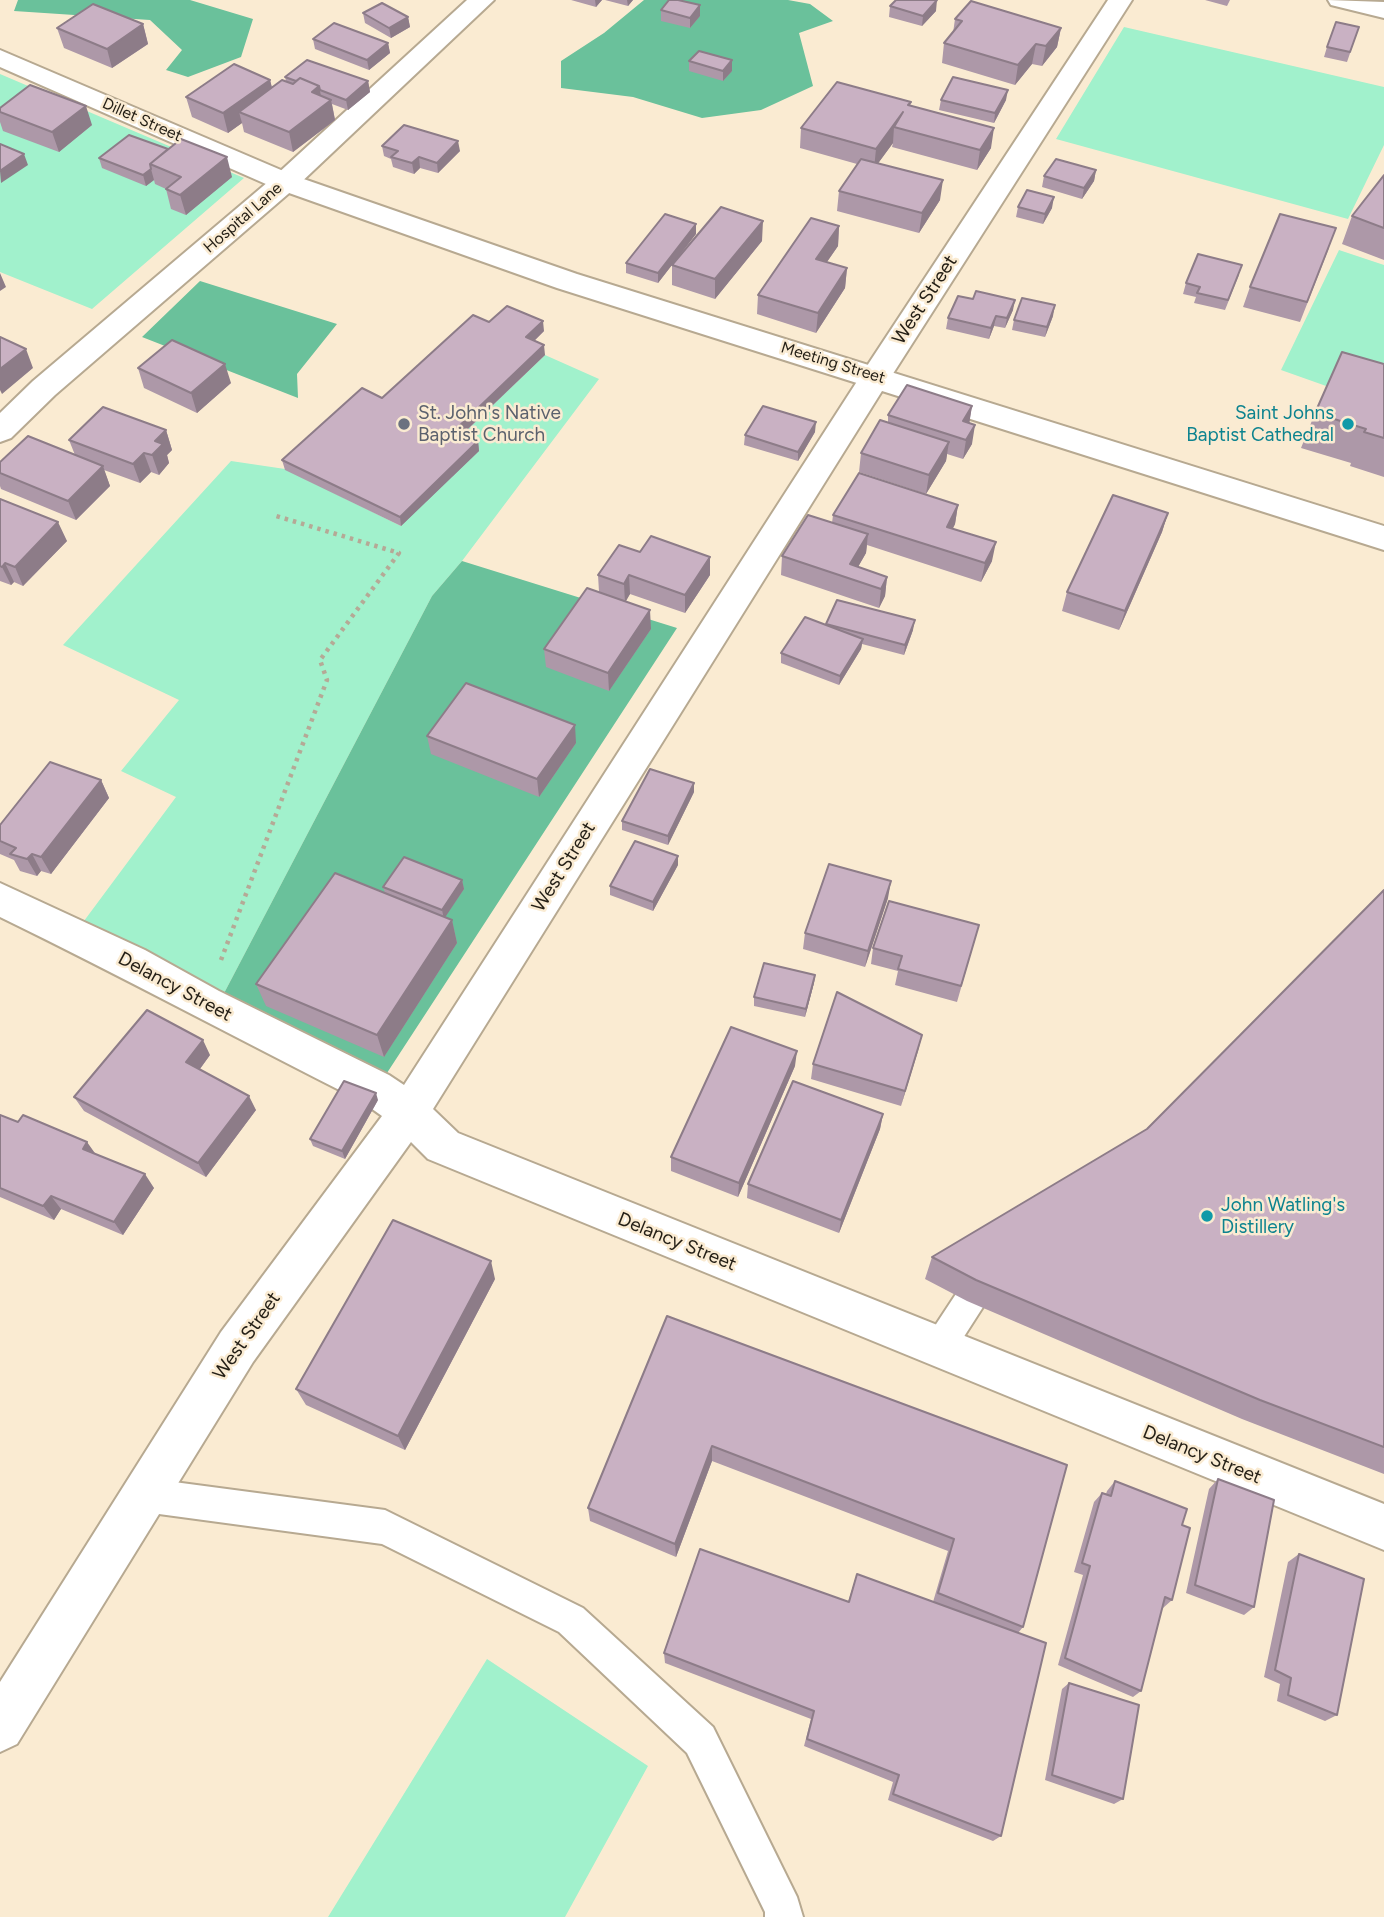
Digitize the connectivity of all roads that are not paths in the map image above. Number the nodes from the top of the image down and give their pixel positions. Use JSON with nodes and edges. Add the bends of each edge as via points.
{"nodes":[{"id":1,"x":482,"y":0,"type":"edge"},
{"id":2,"x":1120,"y":0,"type":"edge"},
{"id":3,"x":1340,"y":0,"type":"edge"},
{"id":4,"x":1384,"y":10,"type":"edge"},
{"id":5,"x":0,"y":58,"type":"edge"},
{"id":6,"x":285,"y":182,"type":"junction"},
{"id":7,"x":876,"y":376,"type":"junction"},
{"id":8,"x":0,"y":431,"type":"edge"},
{"id":9,"x":1384,"y":538,"type":"edge"},
{"id":10,"x":0,"y":899,"type":"edge"},
{"id":11,"x":409,"y":1112,"type":"junction"},
{"id":12,"x":1007,"y":1259,"type":"edge"},
{"id":13,"x":938,"y":1349,"type":"junction"},
{"id":14,"x":144,"y":1495,"type":"junction"},
{"id":15,"x":1384,"y":1527,"type":"edge"},
{"id":16,"x":0,"y":1727,"type":"edge"},
{"id":17,"x":784,"y":1917,"type":"edge"}],
"edges":[{"from":1,"to":6,"type":"street","name":"Hospital Lane"},
{"from":2,"to":7,"type":"street","name":"West Street"},
{"from":3,"to":4,"type":"street"},
{"from":5,"to":6,"type":"street","name":"Dillet Street"},
{"from":6,"to":7,"type":"street","name":"Meeting Street","via":[[567,281]]},
{"from":6,"to":8,"type":"street","name":"Hospital Lane"},
{"from":7,"to":9,"type":"street","name":"Meeting Street"},
{"from":7,"to":11,"type":"street","name":"West Street"},
{"from":10,"to":11,"type":"street","name":"Delancy Street","via":[[375,1088]]},
{"from":11,"to":13,"type":"street","name":"Delancy Street","via":[[443,1146]]},
{"from":11,"to":14,"type":"street","name":"West Street","via":[[237,1347]]},
{"from":12,"to":13,"type":"lane","via":[[985,1275]]},
{"from":13,"to":15,"type":"street","name":"Delancy Street"},
{"from":14,"to":16,"type":"street","name":"West Street"},
{"from":14,"to":17,"type":"lane","via":[[385,1527],[571,1620],[700,1740]]}]}
